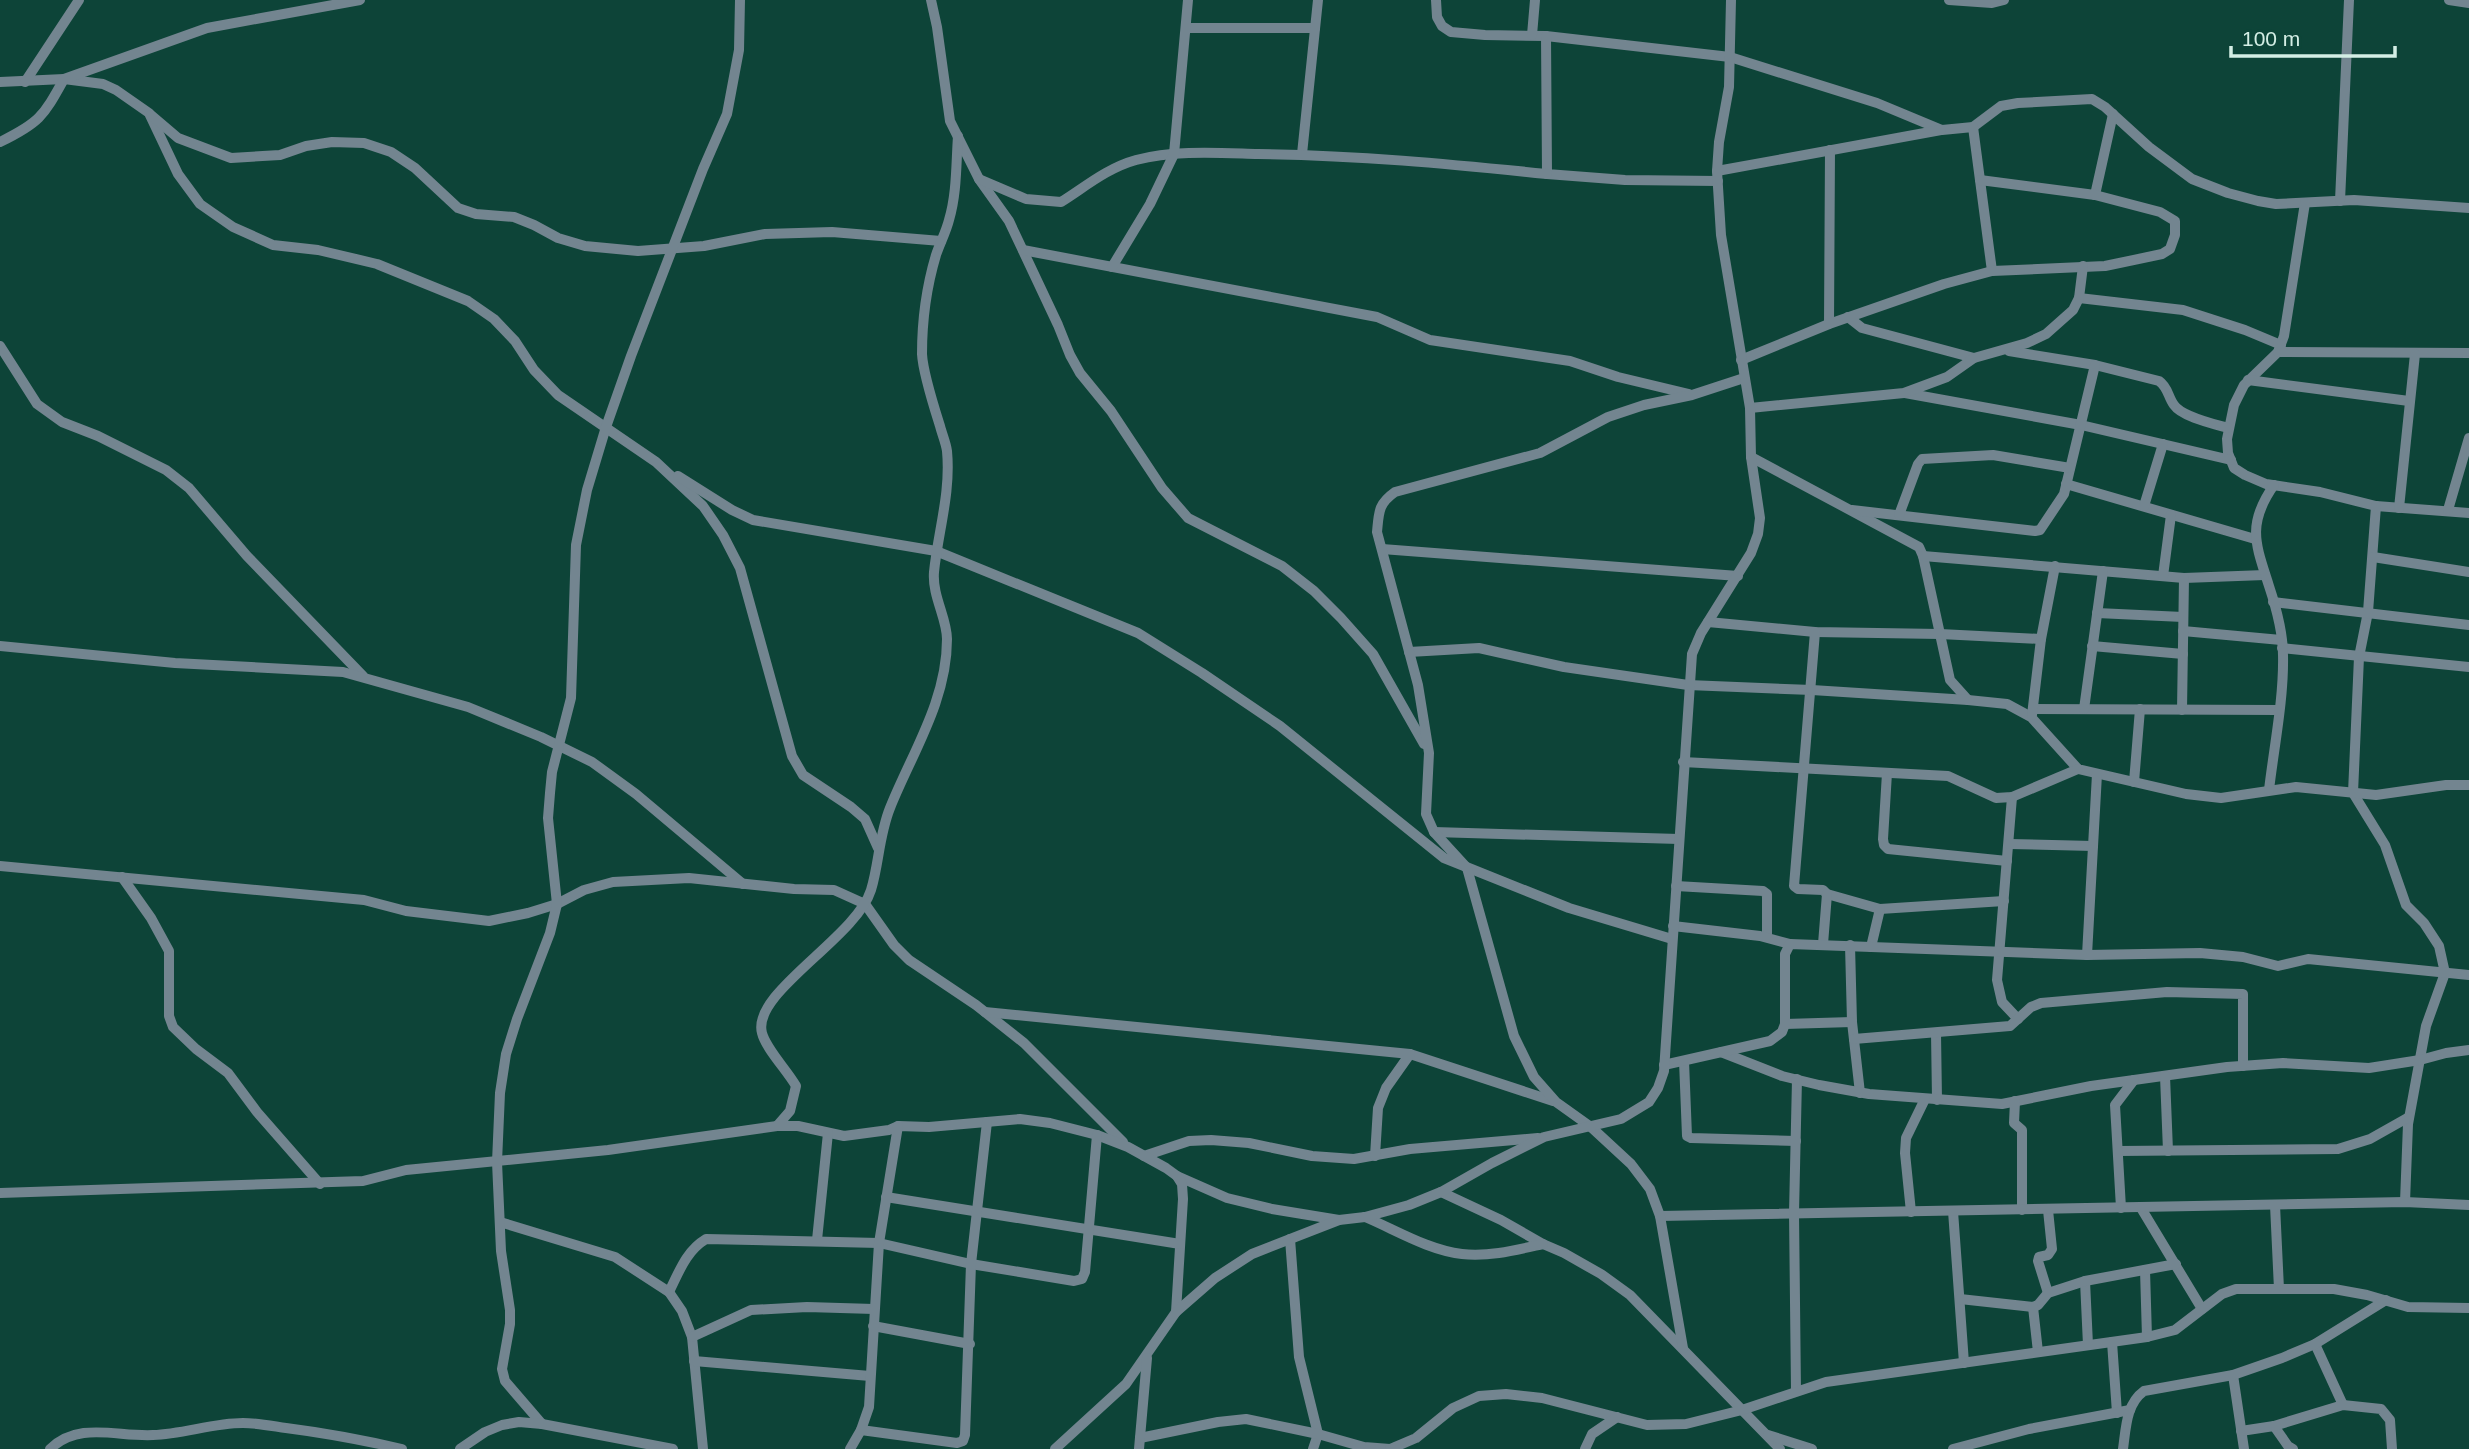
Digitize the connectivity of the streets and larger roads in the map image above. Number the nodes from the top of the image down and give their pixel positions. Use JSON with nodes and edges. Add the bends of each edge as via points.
{"nodes":[{"id":1,"x":79,"y":0,"type":"edge"},
{"id":2,"x":360,"y":0,"type":"edge"},
{"id":3,"x":740,"y":0,"type":"edge"},
{"id":4,"x":931,"y":0,"type":"edge"},
{"id":5,"x":1188,"y":0,"type":"edge"},
{"id":6,"x":1318,"y":0,"type":"edge"},
{"id":7,"x":1436,"y":0,"type":"edge"},
{"id":8,"x":1535,"y":0,"type":"edge"},
{"id":9,"x":1731,"y":0,"type":"edge"},
{"id":10,"x":1949,"y":0,"type":"edge"},
{"id":11,"x":2004,"y":0,"type":"edge"},
{"id":12,"x":2348,"y":0,"type":"edge"},
{"id":13,"x":2449,"y":0,"type":"edge"},
{"id":14,"x":2469,"y":2,"type":"edge"},
{"id":15,"x":1186,"y":28,"type":"junction"},
{"id":16,"x":1315,"y":28,"type":"junction"},
{"id":17,"x":1532,"y":35,"type":"junction"},
{"id":18,"x":1546,"y":36,"type":"junction"},
{"id":19,"x":1730,"y":57,"type":"junction"},
{"id":20,"x":64,"y":79,"type":"junction"},
{"id":21,"x":0,"y":82,"type":"edge"},
{"id":22,"x":25,"y":82,"type":"junction"},
{"id":23,"x":149,"y":113,"type":"junction"},
{"id":24,"x":2113,"y":114,"type":"junction"},
{"id":25,"x":1973,"y":127,"type":"junction"},
{"id":26,"x":1942,"y":130,"type":"junction"},
{"id":27,"x":958,"y":136,"type":"junction"},
{"id":28,"x":0,"y":142,"type":"edge"},
{"id":29,"x":1830,"y":150,"type":"junction"},
{"id":30,"x":1174,"y":154,"type":"junction"},
{"id":31,"x":1302,"y":154,"type":"junction"},
{"id":32,"x":1546,"y":174,"type":"junction"},
{"id":33,"x":1717,"y":176,"type":"junction"},
{"id":34,"x":979,"y":179,"type":"junction"},
{"id":35,"x":1980,"y":180,"type":"junction"},
{"id":36,"x":2095,"y":195,"type":"junction"},
{"id":37,"x":2340,"y":201,"type":"junction"},
{"id":38,"x":2305,"y":202,"type":"junction"},
{"id":39,"x":2469,"y":208,"type":"edge"},
{"id":40,"x":941,"y":241,"type":"junction"},
{"id":41,"x":673,"y":249,"type":"junction"},
{"id":42,"x":1023,"y":250,"type":"junction"},
{"id":43,"x":2083,"y":266,"type":"junction"},
{"id":44,"x":1112,"y":267,"type":"junction"},
{"id":45,"x":1992,"y":271,"type":"junction"},
{"id":46,"x":2080,"y":298,"type":"junction"},
{"id":47,"x":1848,"y":317,"type":"junction"},
{"id":48,"x":1829,"y":324,"type":"junction"},
{"id":49,"x":0,"y":346,"type":"edge"},
{"id":50,"x":2279,"y":349,"type":"junction"},
{"id":51,"x":2004,"y":350,"type":"junction"},
{"id":52,"x":2469,"y":353,"type":"edge"},
{"id":53,"x":2415,"y":354,"type":"junction"},
{"id":54,"x":1974,"y":358,"type":"junction"},
{"id":55,"x":1741,"y":360,"type":"junction"},
{"id":56,"x":2095,"y":365,"type":"junction"},
{"id":57,"x":1744,"y":378,"type":"junction"},
{"id":58,"x":2248,"y":380,"type":"junction"},
{"id":59,"x":1904,"y":393,"type":"junction"},
{"id":60,"x":1692,"y":395,"type":"junction"},
{"id":61,"x":2409,"y":401,"type":"junction"},
{"id":62,"x":1750,"y":408,"type":"junction"},
{"id":63,"x":2081,"y":425,"type":"junction"},
{"id":64,"x":606,"y":427,"type":"junction"},
{"id":65,"x":2228,"y":428,"type":"junction"},
{"id":66,"x":2469,"y":438,"type":"edge"},
{"id":67,"x":2163,"y":444,"type":"junction"},
{"id":68,"x":1751,"y":457,"type":"junction"},
{"id":69,"x":2231,"y":460,"type":"junction"},
{"id":70,"x":656,"y":461,"type":"junction"},
{"id":71,"x":2070,"y":468,"type":"junction"},
{"id":72,"x":2066,"y":484,"type":"junction"},
{"id":73,"x":2274,"y":485,"type":"junction"},
{"id":74,"x":2144,"y":506,"type":"junction"},
{"id":75,"x":2376,"y":506,"type":"junction"},
{"id":76,"x":2399,"y":508,"type":"junction"},
{"id":77,"x":1852,"y":510,"type":"junction"},
{"id":78,"x":2448,"y":510,"type":"junction"},
{"id":79,"x":2469,"y":513,"type":"edge"},
{"id":80,"x":2171,"y":514,"type":"junction"},
{"id":81,"x":1899,"y":515,"type":"junction"},
{"id":82,"x":2255,"y":539,"type":"junction"},
{"id":83,"x":1382,"y":549,"type":"junction"},
{"id":84,"x":936,"y":551,"type":"junction"},
{"id":85,"x":1923,"y":556,"type":"junction"},
{"id":86,"x":2372,"y":557,"type":"junction"},
{"id":87,"x":2055,"y":566,"type":"junction"},
{"id":88,"x":2102,"y":571,"type":"junction"},
{"id":89,"x":2469,"y":572,"type":"edge"},
{"id":90,"x":2264,"y":575,"type":"junction"},
{"id":91,"x":1738,"y":576,"type":"junction"},
{"id":92,"x":2163,"y":576,"type":"junction"},
{"id":93,"x":2184,"y":578,"type":"junction"},
{"id":94,"x":2273,"y":602,"type":"junction"},
{"id":95,"x":2368,"y":611,"type":"junction"},
{"id":96,"x":2097,"y":613,"type":"junction"},
{"id":97,"x":2183,"y":617,"type":"junction"},
{"id":98,"x":1708,"y":622,"type":"junction"},
{"id":99,"x":2469,"y":625,"type":"edge"},
{"id":100,"x":2183,"y":631,"type":"junction"},
{"id":101,"x":1815,"y":632,"type":"junction"},
{"id":102,"x":1940,"y":634,"type":"junction"},
{"id":103,"x":2041,"y":639,"type":"junction"},
{"id":104,"x":2282,"y":644,"type":"junction"},
{"id":105,"x":0,"y":646,"type":"edge"},
{"id":106,"x":2092,"y":646,"type":"junction"},
{"id":107,"x":1409,"y":652,"type":"junction"},
{"id":108,"x":2183,"y":654,"type":"junction"},
{"id":109,"x":2359,"y":657,"type":"junction"},
{"id":110,"x":2469,"y":667,"type":"edge"},
{"id":111,"x":363,"y":676,"type":"junction"},
{"id":112,"x":1688,"y":685,"type":"junction"},
{"id":113,"x":1812,"y":690,"type":"junction"},
{"id":114,"x":1968,"y":699,"type":"junction"},
{"id":115,"x":2084,"y":709,"type":"junction"},
{"id":116,"x":2140,"y":709,"type":"junction"},
{"id":117,"x":2182,"y":709,"type":"junction"},
{"id":118,"x":2279,"y":710,"type":"junction"},
{"id":119,"x":2032,"y":713,"type":"junction"},
{"id":120,"x":559,"y":746,"type":"junction"},
{"id":121,"x":1429,"y":753,"type":"junction"},
{"id":122,"x":1683,"y":762,"type":"junction"},
{"id":123,"x":2078,"y":769,"type":"junction"},
{"id":124,"x":1804,"y":770,"type":"junction"},
{"id":125,"x":1887,"y":774,"type":"junction"},
{"id":126,"x":2097,"y":774,"type":"junction"},
{"id":127,"x":2134,"y":782,"type":"junction"},
{"id":128,"x":2469,"y":785,"type":"edge"},
{"id":129,"x":2269,"y":790,"type":"junction"},
{"id":130,"x":2353,"y":793,"type":"junction"},
{"id":131,"x":2012,"y":797,"type":"junction"},
{"id":132,"x":1434,"y":832,"type":"junction"},
{"id":133,"x":1679,"y":839,"type":"junction"},
{"id":134,"x":2009,"y":844,"type":"junction"},
{"id":135,"x":2093,"y":846,"type":"junction"},
{"id":136,"x":878,"y":848,"type":"junction"},
{"id":137,"x":2007,"y":861,"type":"junction"},
{"id":138,"x":0,"y":866,"type":"edge"},
{"id":139,"x":1467,"y":868,"type":"junction"},
{"id":140,"x":122,"y":877,"type":"junction"},
{"id":141,"x":743,"y":884,"type":"junction"},
{"id":142,"x":1676,"y":886,"type":"junction"},
{"id":143,"x":1827,"y":894,"type":"junction"},
{"id":144,"x":2004,"y":901,"type":"junction"},
{"id":145,"x":557,"y":904,"type":"junction"},
{"id":146,"x":865,"y":904,"type":"junction"},
{"id":147,"x":1880,"y":909,"type":"junction"},
{"id":148,"x":1673,"y":926,"type":"junction"},
{"id":149,"x":1767,"y":937,"type":"junction"},
{"id":150,"x":1672,"y":939,"type":"junction"},
{"id":151,"x":1790,"y":944,"type":"junction"},
{"id":152,"x":1823,"y":944,"type":"junction"},
{"id":153,"x":1850,"y":945,"type":"junction"},
{"id":154,"x":1871,"y":947,"type":"junction"},
{"id":155,"x":2000,"y":953,"type":"junction"},
{"id":156,"x":2087,"y":955,"type":"junction"},
{"id":157,"x":2445,"y":973,"type":"junction"},
{"id":158,"x":2469,"y":975,"type":"edge"},
{"id":159,"x":985,"y":1012,"type":"junction"},
{"id":160,"x":2018,"y":1019,"type":"junction"},
{"id":161,"x":1852,"y":1022,"type":"junction"},
{"id":162,"x":1785,"y":1024,"type":"junction"},
{"id":163,"x":1936,"y":1033,"type":"junction"},
{"id":164,"x":1854,"y":1039,"type":"junction"},
{"id":165,"x":2469,"y":1050,"type":"edge"},
{"id":166,"x":1721,"y":1052,"type":"junction"},
{"id":167,"x":1410,"y":1054,"type":"junction"},
{"id":168,"x":2420,"y":1060,"type":"junction"},
{"id":169,"x":1684,"y":1061,"type":"junction"},
{"id":170,"x":1664,"y":1065,"type":"junction"},
{"id":171,"x":2243,"y":1066,"type":"junction"},
{"id":172,"x":2165,"y":1076,"type":"junction"},
{"id":173,"x":1797,"y":1079,"type":"junction"},
{"id":174,"x":2134,"y":1080,"type":"junction"},
{"id":175,"x":1860,"y":1093,"type":"junction"},
{"id":176,"x":1924,"y":1099,"type":"junction"},
{"id":177,"x":1937,"y":1100,"type":"junction"},
{"id":178,"x":2015,"y":1101,"type":"junction"},
{"id":179,"x":1556,"y":1102,"type":"junction"},
{"id":180,"x":2409,"y":1117,"type":"junction"},
{"id":181,"x":987,"y":1122,"type":"junction"},
{"id":182,"x":777,"y":1126,"type":"junction"},
{"id":183,"x":898,"y":1126,"type":"junction"},
{"id":184,"x":1591,"y":1126,"type":"junction"},
{"id":185,"x":828,"y":1133,"type":"junction"},
{"id":186,"x":1097,"y":1135,"type":"junction"},
{"id":187,"x":1544,"y":1137,"type":"junction"},
{"id":188,"x":1796,"y":1141,"type":"junction"},
{"id":189,"x":1128,"y":1147,"type":"junction"},
{"id":190,"x":2118,"y":1151,"type":"junction"},
{"id":191,"x":2168,"y":1151,"type":"junction"},
{"id":192,"x":1143,"y":1156,"type":"junction"},
{"id":193,"x":1375,"y":1156,"type":"junction"},
{"id":194,"x":497,"y":1162,"type":"junction"},
{"id":195,"x":1177,"y":1176,"type":"junction"},
{"id":196,"x":320,"y":1184,"type":"junction"},
{"id":197,"x":1441,"y":1192,"type":"junction"},
{"id":198,"x":0,"y":1193,"type":"edge"},
{"id":199,"x":886,"y":1197,"type":"junction"},
{"id":200,"x":2405,"y":1202,"type":"junction"},
{"id":201,"x":2275,"y":1205,"type":"junction"},
{"id":202,"x":2469,"y":1205,"type":"edge"},
{"id":203,"x":2121,"y":1208,"type":"junction"},
{"id":204,"x":2141,"y":1208,"type":"junction"},
{"id":205,"x":2022,"y":1210,"type":"junction"},
{"id":206,"x":2048,"y":1210,"type":"junction"},
{"id":207,"x":977,"y":1211,"type":"junction"},
{"id":208,"x":1953,"y":1211,"type":"junction"},
{"id":209,"x":1911,"y":1212,"type":"junction"},
{"id":210,"x":1794,"y":1213,"type":"junction"},
{"id":211,"x":1660,"y":1216,"type":"junction"},
{"id":212,"x":1365,"y":1217,"type":"junction"},
{"id":213,"x":1339,"y":1220,"type":"junction"},
{"id":214,"x":500,"y":1222,"type":"junction"},
{"id":215,"x":1089,"y":1228,"type":"junction"},
{"id":216,"x":1290,"y":1239,"type":"junction"},
{"id":217,"x":817,"y":1240,"type":"junction"},
{"id":218,"x":879,"y":1243,"type":"junction"},
{"id":219,"x":1180,"y":1244,"type":"junction"},
{"id":220,"x":1543,"y":1244,"type":"junction"},
{"id":221,"x":971,"y":1264,"type":"junction"},
{"id":222,"x":2176,"y":1265,"type":"junction"},
{"id":223,"x":2145,"y":1270,"type":"junction"},
{"id":224,"x":2085,"y":1281,"type":"junction"},
{"id":225,"x":2279,"y":1289,"type":"junction"},
{"id":226,"x":669,"y":1292,"type":"junction"},
{"id":227,"x":2048,"y":1293,"type":"junction"},
{"id":228,"x":1960,"y":1299,"type":"junction"},
{"id":229,"x":2386,"y":1300,"type":"junction"},
{"id":230,"x":2033,"y":1307,"type":"junction"},
{"id":231,"x":2469,"y":1308,"type":"edge"},
{"id":232,"x":874,"y":1309,"type":"junction"},
{"id":233,"x":2202,"y":1309,"type":"junction"},
{"id":234,"x":1176,"y":1312,"type":"junction"},
{"id":235,"x":873,"y":1326,"type":"junction"},
{"id":236,"x":692,"y":1337,"type":"junction"},
{"id":237,"x":2147,"y":1337,"type":"junction"},
{"id":238,"x":2112,"y":1342,"type":"junction"},
{"id":239,"x":970,"y":1344,"type":"junction"},
{"id":240,"x":2315,"y":1344,"type":"junction"},
{"id":241,"x":2088,"y":1345,"type":"junction"},
{"id":242,"x":1683,"y":1348,"type":"junction"},
{"id":243,"x":2038,"y":1352,"type":"junction"},
{"id":244,"x":1147,"y":1356,"type":"junction"},
{"id":245,"x":694,"y":1361,"type":"junction"},
{"id":246,"x":1965,"y":1363,"type":"junction"},
{"id":247,"x":2233,"y":1375,"type":"junction"},
{"id":248,"x":870,"y":1376,"type":"junction"},
{"id":249,"x":1796,"y":1391,"type":"junction"},
{"id":250,"x":2343,"y":1405,"type":"junction"},
{"id":251,"x":1742,"y":1410,"type":"junction"},
{"id":252,"x":2130,"y":1410,"type":"junction"},
{"id":253,"x":2117,"y":1413,"type":"junction"},
{"id":254,"x":1617,"y":1418,"type":"junction"},
{"id":255,"x":542,"y":1424,"type":"junction"},
{"id":256,"x":2274,"y":1426,"type":"junction"},
{"id":257,"x":861,"y":1430,"type":"junction"},
{"id":258,"x":2241,"y":1431,"type":"junction"},
{"id":259,"x":1318,"y":1434,"type":"junction"},
{"id":260,"x":1765,"y":1434,"type":"junction"},
{"id":261,"x":1140,"y":1444,"type":"edge"},
{"id":262,"x":463,"y":1447,"type":"edge"},
{"id":263,"x":50,"y":1449,"type":"edge"},
{"id":264,"x":402,"y":1449,"type":"edge"},
{"id":265,"x":448,"y":1449,"type":"edge"},
{"id":266,"x":673,"y":1449,"type":"edge"},
{"id":267,"x":703,"y":1449,"type":"edge"},
{"id":268,"x":850,"y":1449,"type":"edge"},
{"id":269,"x":1055,"y":1449,"type":"edge"},
{"id":270,"x":1313,"y":1449,"type":"edge"},
{"id":271,"x":1390,"y":1449,"type":"edge"},
{"id":272,"x":1585,"y":1449,"type":"edge"},
{"id":273,"x":1780,"y":1449,"type":"edge"},
{"id":274,"x":1812,"y":1449,"type":"edge"},
{"id":275,"x":1953,"y":1449,"type":"edge"},
{"id":276,"x":2123,"y":1449,"type":"edge"},
{"id":277,"x":2244,"y":1449,"type":"edge"},
{"id":278,"x":2293,"y":1449,"type":"edge"},
{"id":279,"x":2392,"y":1449,"type":"edge"}],
"edges":[{"from":1,"to":22,"type":"street"},
{"from":2,"to":20,"type":"street","via":[[207,28]]},
{"from":3,"to":41,"type":"street","via":[[739,50],[727,114]]},
{"from":4,"to":27,"type":"street","via":[[950,121]]},
{"from":5,"to":15,"type":"street"},
{"from":6,"to":16,"type":"street"},
{"from":7,"to":17,"type":"street","via":[[1437,17],[1451,32]]},
{"from":8,"to":17,"type":"street"},
{"from":9,"to":19,"type":"street"},
{"from":10,"to":11,"type":"street","via":[[1992,4]]},
{"from":12,"to":37,"type":"street"},
{"from":13,"to":14,"type":"street"},
{"from":15,"to":16,"type":"street"},
{"from":15,"to":30,"type":"street"},
{"from":16,"to":31,"type":"street"},
{"from":17,"to":18,"type":"street"},
{"from":18,"to":19,"type":"street"},
{"from":18,"to":32,"type":"street"},
{"from":19,"to":26,"type":"street","via":[[1877,103]]},
{"from":19,"to":33,"type":"street"},
{"from":20,"to":22,"type":"street"},
{"from":20,"to":23,"type":"street","via":[[103,84]]},
{"from":20,"to":28,"type":"street","via":[[46,112],[28,129]]},
{"from":21,"to":22,"type":"street"},
{"from":23,"to":41,"type":"street","via":[[178,138],[231,158],[280,155],[332,142],[364,143],[391,152],[415,168],[458,208],[514,217],[585,246]]},
{"from":23,"to":64,"type":"street","via":[[178,174],[200,204],[233,227],[273,245],[377,264],[468,301],[501,326],[558,395]]},
{"from":24,"to":25,"type":"street","via":[[2087,99],[2018,103],[2001,106]]},
{"from":24,"to":36,"type":"street"},
{"from":24,"to":38,"type":"street","via":[[2192,179],[2258,201]]},
{"from":25,"to":26,"type":"street"},
{"from":25,"to":35,"type":"street"},
{"from":26,"to":29,"type":"street"},
{"from":27,"to":34,"type":"street"},
{"from":27,"to":40,"type":"street","via":[[955,189]]},
{"from":29,"to":33,"type":"street"},
{"from":29,"to":48,"type":"street"},
{"from":30,"to":31,"type":"street"},
{"from":30,"to":34,"type":"street","via":[[1133,161],[1096,177],[1061,202],[1026,199]]},
{"from":30,"to":44,"type":"street"},
{"from":31,"to":32,"type":"street"},
{"from":32,"to":33,"type":"street","via":[[1625,180]]},
{"from":33,"to":55,"type":"street","via":[[1721,236]]},
{"from":34,"to":42,"type":"street"},
{"from":35,"to":36,"type":"street"},
{"from":35,"to":45,"type":"street"},
{"from":36,"to":43,"type":"street","via":[[2170,217],[2175,221],[2175,235],[2170,249],[2162,254]]},
{"from":37,"to":38,"type":"street"},
{"from":37,"to":39,"type":"street"},
{"from":38,"to":50,"type":"street","via":[[2288,320]]},
{"from":40,"to":41,"type":"street","via":[[832,232],[765,234]]},
{"from":40,"to":84,"type":"street","via":[[926,304],[922,356],[947,450],[947,500]]},
{"from":41,"to":64,"type":"street"},
{"from":42,"to":44,"type":"street"},
{"from":42,"to":121,"type":"street","via":[[1075,364],[1162,488],[1188,518],[1282,566],[1314,591],[1373,654]]},
{"from":43,"to":45,"type":"street"},
{"from":43,"to":46,"type":"street"},
{"from":44,"to":60,"type":"street","via":[[1377,317],[1430,340],[1570,361]]},
{"from":45,"to":47,"type":"street"},
{"from":46,"to":50,"type":"street","via":[[2183,310],[2245,330]]},
{"from":46,"to":51,"type":"street","via":[[2046,334]]},
{"from":47,"to":48,"type":"street"},
{"from":47,"to":54,"type":"street","via":[[1862,328]]},
{"from":48,"to":55,"type":"street"},
{"from":49,"to":111,"type":"street","via":[[37,404],[62,422],[166,470],[189,488],[247,556]]},
{"from":50,"to":53,"type":"street"},
{"from":50,"to":58,"type":"street"},
{"from":51,"to":54,"type":"street"},
{"from":51,"to":56,"type":"street"},
{"from":52,"to":53,"type":"street"},
{"from":53,"to":61,"type":"street"},
{"from":54,"to":59,"type":"street","via":[[1947,377]]},
{"from":55,"to":57,"type":"street"},
{"from":56,"to":63,"type":"street"},
{"from":56,"to":65,"type":"street","via":[[2159,381],[2184,414]]},
{"from":57,"to":60,"type":"street"},
{"from":57,"to":62,"type":"street"},
{"from":58,"to":61,"type":"street"},
{"from":58,"to":65,"type":"street"},
{"from":59,"to":62,"type":"street"},
{"from":59,"to":63,"type":"street"},
{"from":60,"to":83,"type":"street","via":[[1608,417],[1540,453],[1395,492],[1384,499],[1379,511],[1377,532]]},
{"from":61,"to":76,"type":"street"},
{"from":62,"to":68,"type":"street"},
{"from":63,"to":67,"type":"street"},
{"from":63,"to":71,"type":"street"},
{"from":64,"to":70,"type":"street"},
{"from":64,"to":120,"type":"street","via":[[576,545],[571,698]]},
{"from":65,"to":69,"type":"street"},
{"from":66,"to":78,"type":"street"},
{"from":67,"to":69,"type":"street"},
{"from":67,"to":74,"type":"street"},
{"from":68,"to":77,"type":"street"},
{"from":68,"to":91,"type":"street","via":[[1760,517],[1751,553]]},
{"from":69,"to":73,"type":"street","via":[[2245,475]]},
{"from":70,"to":84,"type":"street","via":[[752,520]]},
{"from":70,"to":136,"type":"street","via":[[703,506],[740,568],[792,756],[803,775],[865,819]]},
{"from":71,"to":72,"type":"street"},
{"from":71,"to":81,"type":"street","via":[[1993,455],[1922,459]]},
{"from":72,"to":74,"type":"street"},
{"from":72,"to":81,"type":"street","via":[[2040,530]]},
{"from":73,"to":75,"type":"street"},
{"from":73,"to":82,"type":"street","via":[[2265,498]]},
{"from":74,"to":80,"type":"street"},
{"from":75,"to":76,"type":"street"},
{"from":75,"to":86,"type":"street"},
{"from":76,"to":78,"type":"street"},
{"from":77,"to":81,"type":"street"},
{"from":77,"to":85,"type":"street","via":[[1912,542]]},
{"from":78,"to":79,"type":"street"},
{"from":80,"to":82,"type":"street"},
{"from":80,"to":92,"type":"street"},
{"from":82,"to":90,"type":"street"},
{"from":83,"to":91,"type":"street"},
{"from":83,"to":107,"type":"street"},
{"from":84,"to":136,"type":"street","via":[[933,581],[948,637],[943,674],[932,717],[889,809]]},
{"from":84,"to":139,"type":"street","via":[[1138,634],[1280,726],[1423,843]]},
{"from":85,"to":87,"type":"street"},
{"from":85,"to":102,"type":"street"},
{"from":86,"to":89,"type":"street"},
{"from":86,"to":95,"type":"street"},
{"from":87,"to":88,"type":"street"},
{"from":87,"to":103,"type":"street"},
{"from":88,"to":92,"type":"street"},
{"from":88,"to":96,"type":"street"},
{"from":90,"to":93,"type":"street"},
{"from":90,"to":94,"type":"street"},
{"from":91,"to":98,"type":"street"},
{"from":92,"to":93,"type":"street"},
{"from":93,"to":97,"type":"street"},
{"from":94,"to":95,"type":"street"},
{"from":94,"to":104,"type":"street"},
{"from":95,"to":99,"type":"street"},
{"from":95,"to":109,"type":"street"},
{"from":96,"to":97,"type":"street"},
{"from":96,"to":106,"type":"street"},
{"from":97,"to":100,"type":"street"},
{"from":98,"to":101,"type":"street"},
{"from":98,"to":112,"type":"street","via":[[1692,654]]},
{"from":100,"to":104,"type":"street"},
{"from":100,"to":108,"type":"street"},
{"from":101,"to":102,"type":"street"},
{"from":101,"to":113,"type":"street"},
{"from":102,"to":103,"type":"street"},
{"from":102,"to":114,"type":"street","via":[[1950,680]]},
{"from":103,"to":119,"type":"street"},
{"from":104,"to":109,"type":"street"},
{"from":104,"to":118,"type":"street"},
{"from":105,"to":111,"type":"street"},
{"from":106,"to":108,"type":"street"},
{"from":106,"to":115,"type":"street"},
{"from":107,"to":112,"type":"street","via":[[1479,648],[1564,667]]},
{"from":107,"to":121,"type":"street"},
{"from":108,"to":117,"type":"street"},
{"from":109,"to":110,"type":"street"},
{"from":109,"to":130,"type":"street"},
{"from":111,"to":120,"type":"street","via":[[468,707]]},
{"from":112,"to":113,"type":"street"},
{"from":112,"to":122,"type":"street"},
{"from":113,"to":114,"type":"street"},
{"from":113,"to":124,"type":"street"},
{"from":114,"to":119,"type":"street"},
{"from":115,"to":116,"type":"street"},
{"from":115,"to":119,"type":"street"},
{"from":116,"to":117,"type":"street"},
{"from":116,"to":127,"type":"street"},
{"from":117,"to":118,"type":"street"},
{"from":118,"to":129,"type":"street"},
{"from":119,"to":123,"type":"street"},
{"from":120,"to":141,"type":"street","via":[[592,762],[636,794]]},
{"from":120,"to":145,"type":"street","via":[[548,818]]},
{"from":121,"to":132,"type":"street","via":[[1426,814]]},
{"from":122,"to":124,"type":"street"},
{"from":122,"to":133,"type":"street"},
{"from":123,"to":126,"type":"street"},
{"from":123,"to":131,"type":"street"},
{"from":124,"to":125,"type":"street"},
{"from":124,"to":143,"type":"street","via":[[1794,886]]},
{"from":125,"to":131,"type":"street","via":[[1948,776],[1996,797]]},
{"from":125,"to":137,"type":"street","via":[[1883,839],[1888,849]]},
{"from":126,"to":127,"type":"street"},
{"from":126,"to":135,"type":"street"},
{"from":127,"to":129,"type":"street","via":[[2221,797]]},
{"from":128,"to":130,"type":"street","via":[[2376,795]]},
{"from":129,"to":130,"type":"street","via":[[2295,787]]},
{"from":130,"to":157,"type":"street","via":[[2385,845],[2406,905],[2439,946]]},
{"from":131,"to":134,"type":"street"},
{"from":132,"to":133,"type":"street"},
{"from":132,"to":139,"type":"street"},
{"from":133,"to":142,"type":"street"},
{"from":134,"to":135,"type":"street"},
{"from":134,"to":137,"type":"street"},
{"from":135,"to":156,"type":"street"},
{"from":136,"to":146,"type":"street"},
{"from":137,"to":144,"type":"street"},
{"from":138,"to":140,"type":"street"},
{"from":139,"to":150,"type":"street","via":[[1569,908]]},
{"from":139,"to":179,"type":"street","via":[[1514,1036],[1534,1077]]},
{"from":140,"to":145,"type":"street","via":[[365,900],[406,911],[489,921]]},
{"from":140,"to":196,"type":"street","via":[[169,951],[173,1027],[228,1073]]},
{"from":141,"to":145,"type":"street","via":[[689,878],[613,882]]},
{"from":141,"to":146,"type":"street","via":[[834,890]]},
{"from":142,"to":148,"type":"street"},
{"from":142,"to":149,"type":"street","via":[[1763,891],[1767,894]]},
{"from":143,"to":147,"type":"street"},
{"from":143,"to":152,"type":"street"},
{"from":144,"to":147,"type":"street"},
{"from":144,"to":155,"type":"street"},
{"from":145,"to":194,"type":"street","via":[[506,1054]]},
{"from":146,"to":159,"type":"street","via":[[909,960]]},
{"from":146,"to":182,"type":"street","via":[[843,932],[764,1009],[763,1037],[796,1086],[790,1111]]},
{"from":147,"to":154,"type":"street"},
{"from":148,"to":149,"type":"street"},
{"from":148,"to":150,"type":"street"},
{"from":149,"to":151,"type":"street"},
{"from":150,"to":170,"type":"street"},
{"from":151,"to":152,"type":"street"},
{"from":151,"to":162,"type":"street","via":[[1785,954]]},
{"from":152,"to":153,"type":"street"},
{"from":153,"to":154,"type":"street"},
{"from":153,"to":161,"type":"street"},
{"from":154,"to":155,"type":"street"},
{"from":155,"to":156,"type":"street"},
{"from":155,"to":160,"type":"street","via":[[1997,980],[2002,1002]]},
{"from":156,"to":157,"type":"street","via":[[2200,953],[2278,966],[2308,959]]},
{"from":157,"to":158,"type":"street"},
{"from":157,"to":168,"type":"street","via":[[2426,1026]]},
{"from":159,"to":167,"type":"street"},
{"from":159,"to":189,"type":"street","via":[[1024,1043]]},
{"from":160,"to":163,"type":"street","via":[[2010,1026]]},
{"from":160,"to":171,"type":"street","via":[[2041,1003],[2166,992],[2243,995]]},
{"from":161,"to":162,"type":"street"},
{"from":161,"to":164,"type":"street"},
{"from":162,"to":166,"type":"street","via":[[1770,1041]]},
{"from":163,"to":164,"type":"street"},
{"from":163,"to":177,"type":"street"},
{"from":164,"to":175,"type":"street"},
{"from":165,"to":168,"type":"street"},
{"from":166,"to":169,"type":"street"},
{"from":166,"to":173,"type":"street"},
{"from":167,"to":179,"type":"street"},
{"from":167,"to":193,"type":"street","via":[[1378,1108]]},
{"from":168,"to":171,"type":"street","via":[[2370,1068],[2283,1063]]},
{"from":168,"to":180,"type":"street"},
{"from":169,"to":170,"type":"street"},
{"from":169,"to":188,"type":"street","via":[[1686,1136]]},
{"from":170,"to":184,"type":"street","via":[[1658,1088],[1648,1102],[1621,1119]]},
{"from":171,"to":172,"type":"street"},
{"from":172,"to":174,"type":"street"},
{"from":172,"to":191,"type":"street"},
{"from":173,"to":175,"type":"street"},
{"from":173,"to":188,"type":"street"},
{"from":174,"to":178,"type":"street"},
{"from":174,"to":190,"type":"street","via":[[2115,1105]]},
{"from":175,"to":176,"type":"street"},
{"from":176,"to":177,"type":"street"},
{"from":176,"to":209,"type":"street","via":[[1906,1138]]},
{"from":177,"to":178,"type":"street"},
{"from":178,"to":205,"type":"street","via":[[2014,1123],[2022,1130]]},
{"from":179,"to":184,"type":"street"},
{"from":180,"to":191,"type":"street","via":[[2371,1139],[2338,1149]]},
{"from":180,"to":200,"type":"street"},
{"from":181,"to":183,"type":"street"},
{"from":181,"to":186,"type":"street","via":[[1020,1119]]},
{"from":181,"to":207,"type":"street"},
{"from":182,"to":185,"type":"street"},
{"from":182,"to":194,"type":"street"},
{"from":183,"to":185,"type":"street","via":[[844,1136]]},
{"from":183,"to":199,"type":"street"},
{"from":184,"to":187,"type":"street"},
{"from":184,"to":211,"type":"street","via":[[1637,1172],[1650,1189]]},
{"from":185,"to":217,"type":"street"},
{"from":186,"to":189,"type":"street"},
{"from":186,"to":215,"type":"street"},
{"from":187,"to":193,"type":"street"},
{"from":187,"to":197,"type":"street"},
{"from":188,"to":210,"type":"street"},
{"from":189,"to":192,"type":"street"},
{"from":190,"to":191,"type":"street"},
{"from":190,"to":203,"type":"street"},
{"from":192,"to":193,"type":"street","via":[[1189,1141],[1210,1140],[1312,1156],[1354,1160]]},
{"from":192,"to":195,"type":"street"},
{"from":194,"to":196,"type":"street"},
{"from":194,"to":214,"type":"street"},
{"from":195,"to":213,"type":"street","via":[[1227,1198]]},
{"from":195,"to":219,"type":"street","via":[[1183,1199]]},
{"from":196,"to":198,"type":"street"},
{"from":197,"to":212,"type":"street"},
{"from":197,"to":220,"type":"street"},
{"from":199,"to":207,"type":"street"},
{"from":199,"to":218,"type":"street"},
{"from":200,"to":201,"type":"street"},
{"from":200,"to":202,"type":"street"},
{"from":201,"to":204,"type":"street"},
{"from":201,"to":225,"type":"street"},
{"from":203,"to":204,"type":"street"},
{"from":203,"to":206,"type":"street"},
{"from":204,"to":222,"type":"street"},
{"from":205,"to":206,"type":"street"},
{"from":205,"to":208,"type":"street"},
{"from":206,"to":227,"type":"street","via":[[2052,1249],[2038,1261]]},
{"from":207,"to":215,"type":"street"},
{"from":207,"to":221,"type":"street"},
{"from":208,"to":209,"type":"street"},
{"from":208,"to":228,"type":"street"},
{"from":209,"to":210,"type":"street"},
{"from":210,"to":211,"type":"street"},
{"from":210,"to":249,"type":"street"},
{"from":211,"to":242,"type":"street"},
{"from":212,"to":213,"type":"street"},
{"from":212,"to":220,"type":"street","via":[[1436,1248],[1462,1254],[1493,1254]]},
{"from":213,"to":216,"type":"street"},
{"from":214,"to":226,"type":"street","via":[[615,1257]]},
{"from":214,"to":255,"type":"street","via":[[510,1324],[502,1369],[505,1381]]},
{"from":215,"to":219,"type":"street"},
{"from":215,"to":221,"type":"street","via":[[1082,1279]]},
{"from":216,"to":234,"type":"street","via":[[1252,1254]]},
{"from":216,"to":259,"type":"street","via":[[1299,1357]]},
{"from":217,"to":218,"type":"street"},
{"from":217,"to":226,"type":"street","via":[[706,1239],[688,1254]]},
{"from":218,"to":221,"type":"street"},
{"from":218,"to":232,"type":"street"},
{"from":219,"to":234,"type":"street"},
{"from":220,"to":242,"type":"street","via":[[1630,1295]]},
{"from":221,"to":239,"type":"street"},
{"from":222,"to":223,"type":"street"},
{"from":222,"to":233,"type":"street"},
{"from":223,"to":224,"type":"street"},
{"from":223,"to":237,"type":"street"},
{"from":224,"to":227,"type":"street"},
{"from":224,"to":241,"type":"street"},
{"from":225,"to":229,"type":"street","via":[[2334,1289]]},
{"from":225,"to":233,"type":"street","via":[[2236,1289]]},
{"from":226,"to":236,"type":"street"},
{"from":227,"to":230,"type":"street"},
{"from":228,"to":230,"type":"street"},
{"from":228,"to":246,"type":"street"},
{"from":229,"to":231,"type":"street","via":[[2408,1307]]},
{"from":229,"to":240,"type":"street"},
{"from":230,"to":243,"type":"street"},
{"from":232,"to":235,"type":"street"},
{"from":232,"to":236,"type":"street","via":[[751,1310]]},
{"from":233,"to":237,"type":"street","via":[[2175,1330]]},
{"from":234,"to":244,"type":"street"},
{"from":235,"to":239,"type":"street"},
{"from":235,"to":248,"type":"street"},
{"from":236,"to":245,"type":"street"},
{"from":237,"to":238,"type":"street"},
{"from":238,"to":241,"type":"street"},
{"from":238,"to":253,"type":"street"},
{"from":239,"to":257,"type":"street","via":[[963,1441]]},
{"from":240,"to":247,"type":"street"},
{"from":240,"to":250,"type":"street"},
{"from":241,"to":243,"type":"street"},
{"from":242,"to":251,"type":"street"},
{"from":243,"to":246,"type":"street"},
{"from":244,"to":261,"type":"street"},
{"from":244,"to":269,"type":"street","via":[[1126,1384]]},
{"from":245,"to":248,"type":"street"},
{"from":245,"to":267,"type":"street"},
{"from":246,"to":249,"type":"street","via":[[1826,1382]]},
{"from":247,"to":252,"type":"street","via":[[2144,1391]]},
{"from":247,"to":258,"type":"street"},
{"from":248,"to":257,"type":"street","via":[[869,1407]]},
{"from":249,"to":251,"type":"street"},
{"from":250,"to":256,"type":"street"},
{"from":250,"to":279,"type":"street","via":[[2381,1409],[2387,1414]]},
{"from":251,"to":254,"type":"street","via":[[1686,1424],[1647,1425]]},
{"from":251,"to":260,"type":"street"},
{"from":252,"to":253,"type":"street"},
{"from":252,"to":276,"type":"street"},
{"from":253,"to":275,"type":"street"},
{"from":254,"to":271,"type":"street","via":[[1542,1398],[1479,1396],[1454,1408],[1416,1438]]},
{"from":254,"to":272,"type":"street","via":[[1592,1434]]},
{"from":255,"to":262,"type":"street","via":[[502,1425]]},
{"from":255,"to":266,"type":"street"},
{"from":256,"to":258,"type":"street"},
{"from":256,"to":278,"type":"street"},
{"from":257,"to":268,"type":"street"},
{"from":258,"to":277,"type":"street"},
{"from":259,"to":261,"type":"street","via":[[1246,1419],[1218,1422]]},
{"from":259,"to":270,"type":"street"},
{"from":259,"to":271,"type":"street"},
{"from":260,"to":273,"type":"street"},
{"from":260,"to":274,"type":"street"},
{"from":262,"to":265,"type":"street"},
{"from":263,"to":264,"type":"street","via":[[75,1434],[91,1431],[149,1435],[246,1423],[348,1436]]}]}
